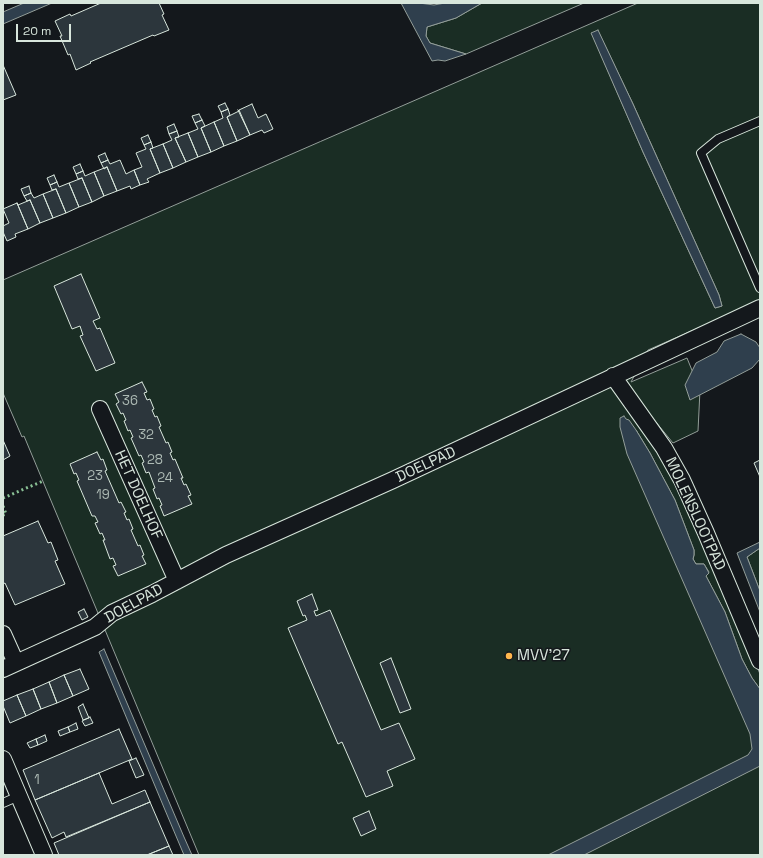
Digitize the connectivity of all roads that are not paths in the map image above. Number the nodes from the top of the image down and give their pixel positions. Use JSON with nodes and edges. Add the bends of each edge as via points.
{"nodes":[{"id":1,"x":760,"y":121,"type":"edge"},
{"id":2,"x":760,"y":288,"type":"edge"},
{"id":3,"x":760,"y":308,"type":"edge"},
{"id":4,"x":613,"y":376,"type":"junction"},
{"id":5,"x":100,"y":409,"type":"dead end"},
{"id":6,"x":177,"y":581,"type":"junction"},
{"id":7,"x":3,"y":634,"type":"edge"},
{"id":8,"x":760,"y":661,"type":"edge"},
{"id":9,"x":10,"y":666,"type":"edge"},
{"id":10,"x":3,"y":759,"type":"edge"},
{"id":11,"x":18,"y":796,"type":"junction"},
{"id":12,"x":3,"y":803,"type":"edge"},
{"id":13,"x":44,"y":855,"type":"edge"}],
"edges":[{"from":1,"to":2,"type":"lane","via":[[718,139],[701,153]]},
{"from":3,"to":4,"type":"street","name":"DOELPAD"},
{"from":4,"to":6,"type":"street","name":"DOELPAD","via":[[226,555]]},
{"from":4,"to":8,"type":"street","name":"MOLENSLOOTPAD","via":[[664,448],[682,480]]},
{"from":5,"to":6,"type":"street","name":"HET DOELHOF"},
{"from":6,"to":9,"type":"street","name":"DOELPAD","via":[[112,613],[95,627]]},
{"from":7,"to":9,"type":"street"},
{"from":10,"to":11,"type":"street"},
{"from":11,"to":12,"type":"lane"},
{"from":11,"to":13,"type":"street"}]}
